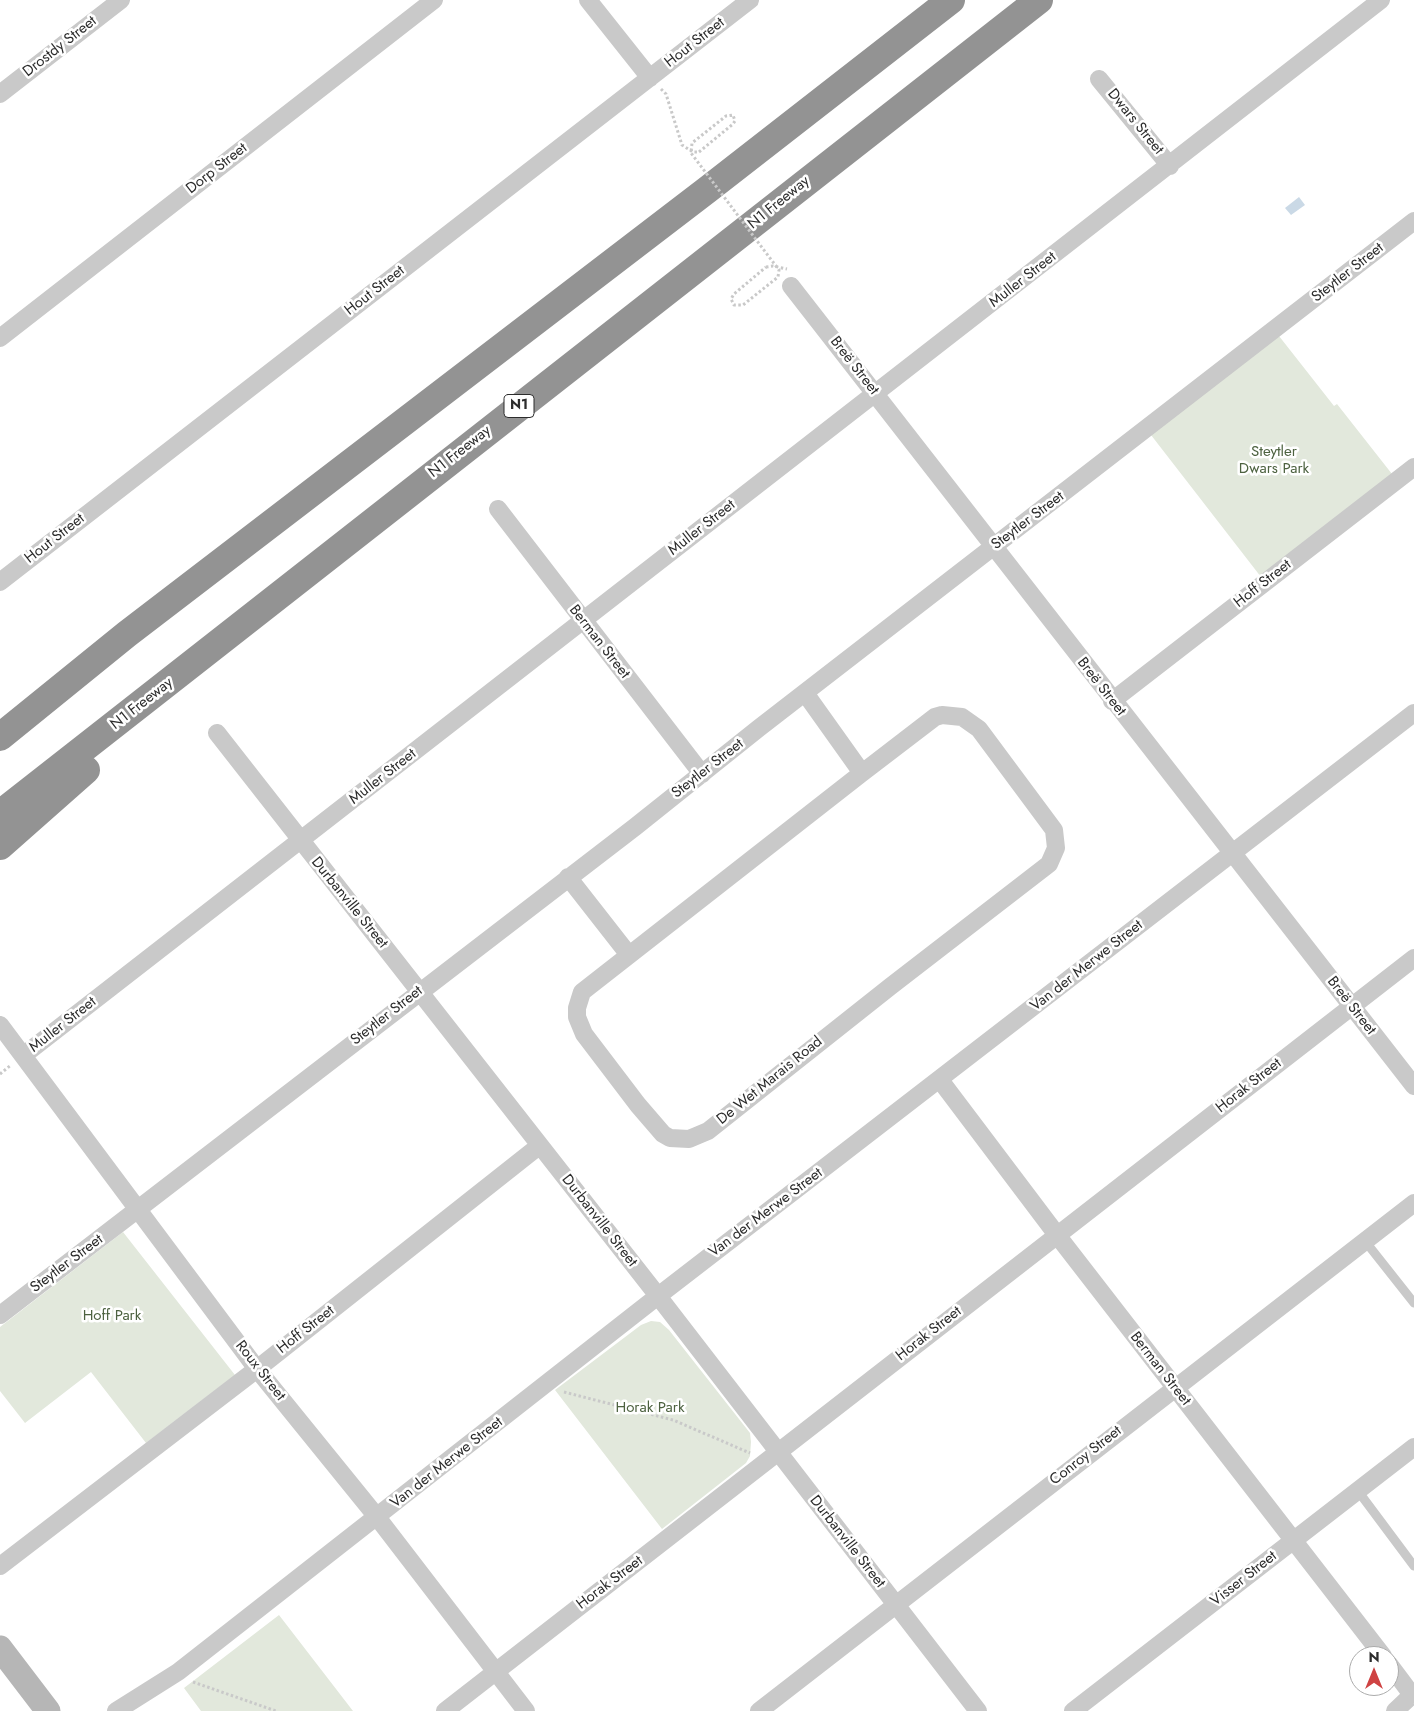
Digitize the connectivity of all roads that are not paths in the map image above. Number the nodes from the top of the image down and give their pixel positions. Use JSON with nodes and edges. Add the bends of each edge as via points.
{"nodes":[{"id":1,"x":121,"y":0,"type":"edge"},
{"id":2,"x":434,"y":0,"type":"edge"},
{"id":3,"x":588,"y":0,"type":"edge"},
{"id":4,"x":750,"y":0,"type":"edge"},
{"id":5,"x":951,"y":0,"type":"edge"},
{"id":6,"x":1039,"y":0,"type":"edge"},
{"id":7,"x":1381,"y":0,"type":"edge"},
{"id":8,"x":650,"y":78,"type":"junction"},
{"id":9,"x":1100,"y":79,"type":"dead end"},
{"id":10,"x":0,"y":94,"type":"edge"},
{"id":11,"x":1170,"y":166,"type":"junction"},
{"id":12,"x":1414,"y":221,"type":"edge"},
{"id":13,"x":790,"y":286,"type":"dead end"},
{"id":14,"x":0,"y":338,"type":"edge"},
{"id":15,"x":876,"y":394,"type":"junction"},
{"id":16,"x":1414,"y":467,"type":"edge"},
{"id":17,"x":498,"y":509,"type":"dead end"},
{"id":18,"x":994,"y":547,"type":"junction"},
{"id":19,"x":0,"y":582,"type":"edge"},
{"id":20,"x":583,"y":622,"type":"junction"},
{"id":21,"x":127,"y":634,"type":"junction"},
{"id":22,"x":201,"y":657,"type":"junction"},
{"id":23,"x":804,"y":693,"type":"junction"},
{"id":24,"x":1112,"y":701,"type":"junction"},
{"id":25,"x":1414,"y":713,"type":"edge"},
{"id":26,"x":0,"y":716,"type":"edge"},
{"id":27,"x":218,"y":734,"type":"dead end"},
{"id":28,"x":0,"y":736,"type":"edge"},
{"id":29,"x":862,"y":773,"type":"junction"},
{"id":30,"x":702,"y":774,"type":"junction"},
{"id":31,"x":0,"y":814,"type":"edge"},
{"id":32,"x":300,"y":841,"type":"junction"},
{"id":33,"x":0,"y":846,"type":"edge"},
{"id":34,"x":1234,"y":853,"type":"junction"},
{"id":35,"x":568,"y":877,"type":"junction"},
{"id":36,"x":629,"y":955,"type":"junction"},
{"id":37,"x":1414,"y":958,"type":"edge"},
{"id":38,"x":420,"y":991,"type":"junction"},
{"id":39,"x":1351,"y":1006,"type":"junction"},
{"id":40,"x":0,"y":1025,"type":"edge"},
{"id":41,"x":24,"y":1055,"type":"junction"},
{"id":42,"x":940,"y":1080,"type":"junction"},
{"id":43,"x":1414,"y":1086,"type":"edge"},
{"id":44,"x":539,"y":1146,"type":"junction"},
{"id":45,"x":1414,"y":1202,"type":"edge"},
{"id":46,"x":139,"y":1208,"type":"junction"},
{"id":47,"x":1056,"y":1235,"type":"junction"},
{"id":48,"x":1365,"y":1240,"type":"junction"},
{"id":49,"x":658,"y":1296,"type":"junction"},
{"id":50,"x":1413,"y":1300,"type":"edge"},
{"id":51,"x":0,"y":1315,"type":"edge"},
{"id":52,"x":257,"y":1369,"type":"junction"},
{"id":53,"x":1175,"y":1388,"type":"junction"},
{"id":54,"x":1414,"y":1447,"type":"edge"},
{"id":55,"x":772,"y":1456,"type":"junction"},
{"id":56,"x":1358,"y":1490,"type":"junction"},
{"id":57,"x":377,"y":1517,"type":"junction"},
{"id":58,"x":1294,"y":1540,"type":"junction"},
{"id":59,"x":0,"y":1566,"type":"edge"},
{"id":60,"x":1414,"y":1566,"type":"edge"},
{"id":61,"x":895,"y":1604,"type":"junction"},
{"id":62,"x":1375,"y":1646,"type":"edge"},
{"id":63,"x":0,"y":1648,"type":"edge"},
{"id":64,"x":496,"y":1672,"type":"junction"},
{"id":65,"x":1399,"y":1676,"type":"edge"},
{"id":66,"x":1413,"y":1694,"type":"edge"},
{"id":67,"x":48,"y":1711,"type":"edge"},
{"id":68,"x":116,"y":1711,"type":"edge"},
{"id":69,"x":445,"y":1711,"type":"edge"},
{"id":70,"x":526,"y":1711,"type":"edge"},
{"id":71,"x":759,"y":1711,"type":"edge"},
{"id":72,"x":978,"y":1711,"type":"edge"},
{"id":73,"x":1073,"y":1711,"type":"edge"},
{"id":74,"x":1395,"y":1711,"type":"edge"}],
"edges":[{"from":1,"to":10,"type":"street","name":"Drostdy Street"},
{"from":2,"to":14,"type":"street","name":"Dorp Street"},
{"from":3,"to":8,"type":"street"},
{"from":4,"to":8,"type":"street","name":"Hout Street"},
{"from":5,"to":21,"type":"highway"},
{"from":6,"to":22,"type":"highway","name":"N1 Freeway","number":"N1"},
{"from":7,"to":11,"type":"street","name":"Muller Street"},
{"from":8,"to":19,"type":"street","name":"Hout Street"},
{"from":9,"to":11,"type":"street","name":"Dwars Street"},
{"from":11,"to":15,"type":"street","name":"Muller Street"},
{"from":12,"to":18,"type":"street","name":"Steytler Street"},
{"from":13,"to":15,"type":"street","name":"Breë Street"},
{"from":15,"to":18,"type":"street","name":"Breë Street"},
{"from":15,"to":20,"type":"street","name":"Muller Street"},
{"from":16,"to":24,"type":"street","name":"Hoff Street"},
{"from":17,"to":20,"type":"street","name":"Berman Street"},
{"from":18,"to":23,"type":"street","name":"Steytler Street"},
{"from":18,"to":24,"type":"street","name":"Breë Street"},
{"from":20,"to":30,"type":"street","name":"Berman Street"},
{"from":20,"to":32,"type":"street","name":"Muller Street"},
{"from":21,"to":26,"type":"highway","via":[[89,652]]},
{"from":21,"to":28,"type":"highway"},
{"from":22,"to":31,"type":"highway","name":"N1 Freeway","number":"N1"},
{"from":22,"to":33,"type":"highway","via":[[157,706]]},
{"from":23,"to":29,"type":"street"},
{"from":23,"to":30,"type":"street","name":"Steytler Street"},
{"from":24,"to":34,"type":"street","name":"Breë Street"},
{"from":25,"to":34,"type":"street","name":"Van der Merwe Street"},
{"from":27,"to":32,"type":"street","name":"Durbanville Street"},
{"from":29,"to":36,"type":"street","name":"De Wet Marais Road"},
{"from":29,"to":36,"type":"street","name":"De Wet Marais Road","via":[[935,717],[962,717],[979,729],[1054,830],[1054,856],[1041,870],[723,1120],[689,1139],[670,1138],[652,1122],[579,1025],[577,1008],[582,992]]},
{"from":30,"to":35,"type":"street","name":"Steytler Street"},
{"from":32,"to":38,"type":"street","name":"Durbanville Street"},
{"from":32,"to":41,"type":"street","name":"Muller Street"},
{"from":34,"to":39,"type":"street","name":"Breë Street"},
{"from":34,"to":42,"type":"street","name":"Van der Merwe Street"},
{"from":35,"to":36,"type":"street"},
{"from":35,"to":38,"type":"street","name":"Steytler Street"},
{"from":37,"to":39,"type":"street","name":"Horak Street"},
{"from":38,"to":44,"type":"street","name":"Durbanville Street"},
{"from":38,"to":46,"type":"street","name":"Steytler Street"},
{"from":39,"to":43,"type":"street","name":"Breë Street"},
{"from":39,"to":47,"type":"street","name":"Horak Street"},
{"from":40,"to":41,"type":"street","name":"Roux Street"},
{"from":41,"to":46,"type":"street","name":"Roux Street"},
{"from":42,"to":47,"type":"street","name":"Berman Street"},
{"from":42,"to":49,"type":"street","name":"Van der Merwe Street"},
{"from":44,"to":49,"type":"street","name":"Durbanville Street"},
{"from":44,"to":52,"type":"street","name":"Hoff Street"},
{"from":45,"to":48,"type":"street","name":"Conroy Street"},
{"from":46,"to":51,"type":"street","name":"Steytler Street"},
{"from":46,"to":52,"type":"street","name":"Roux Street"},
{"from":47,"to":53,"type":"street","name":"Berman Street"},
{"from":47,"to":55,"type":"street","name":"Horak Street"},
{"from":48,"to":50,"type":"lane"},
{"from":48,"to":53,"type":"street","name":"Conroy Street"},
{"from":49,"to":55,"type":"street","name":"Durbanville Street"},
{"from":49,"to":57,"type":"street","name":"Van der Merwe Street"},
{"from":52,"to":57,"type":"street","name":"Roux Street"},
{"from":52,"to":59,"type":"street","name":"Hoff Street"},
{"from":53,"to":58,"type":"street","name":"Berman Street"},
{"from":53,"to":61,"type":"street","name":"Conroy Street"},
{"from":54,"to":56,"type":"street","name":"Visser Street"},
{"from":55,"to":61,"type":"street","name":"Durbanville Street"},
{"from":55,"to":64,"type":"street","name":"Horak Street"},
{"from":56,"to":58,"type":"street","name":"Visser Street"},
{"from":56,"to":60,"type":"lane"},
{"from":57,"to":64,"type":"street","name":"Roux Street"},
{"from":57,"to":68,"type":"street","name":"Van der Merwe Street","via":[[178,1672]]},
{"from":58,"to":62,"type":"street","name":"Berman Street"},
{"from":58,"to":73,"type":"street","name":"Visser Street"},
{"from":61,"to":71,"type":"street","name":"Conroy Street"},
{"from":61,"to":72,"type":"street","name":"Durbanville Street"},
{"from":63,"to":67,"type":"main road"},
{"from":64,"to":69,"type":"street","name":"Horak Street"},
{"from":64,"to":70,"type":"street","name":"Roux Street"},
{"from":65,"to":66,"type":"street"},
{"from":66,"to":74,"type":"street"}]}
